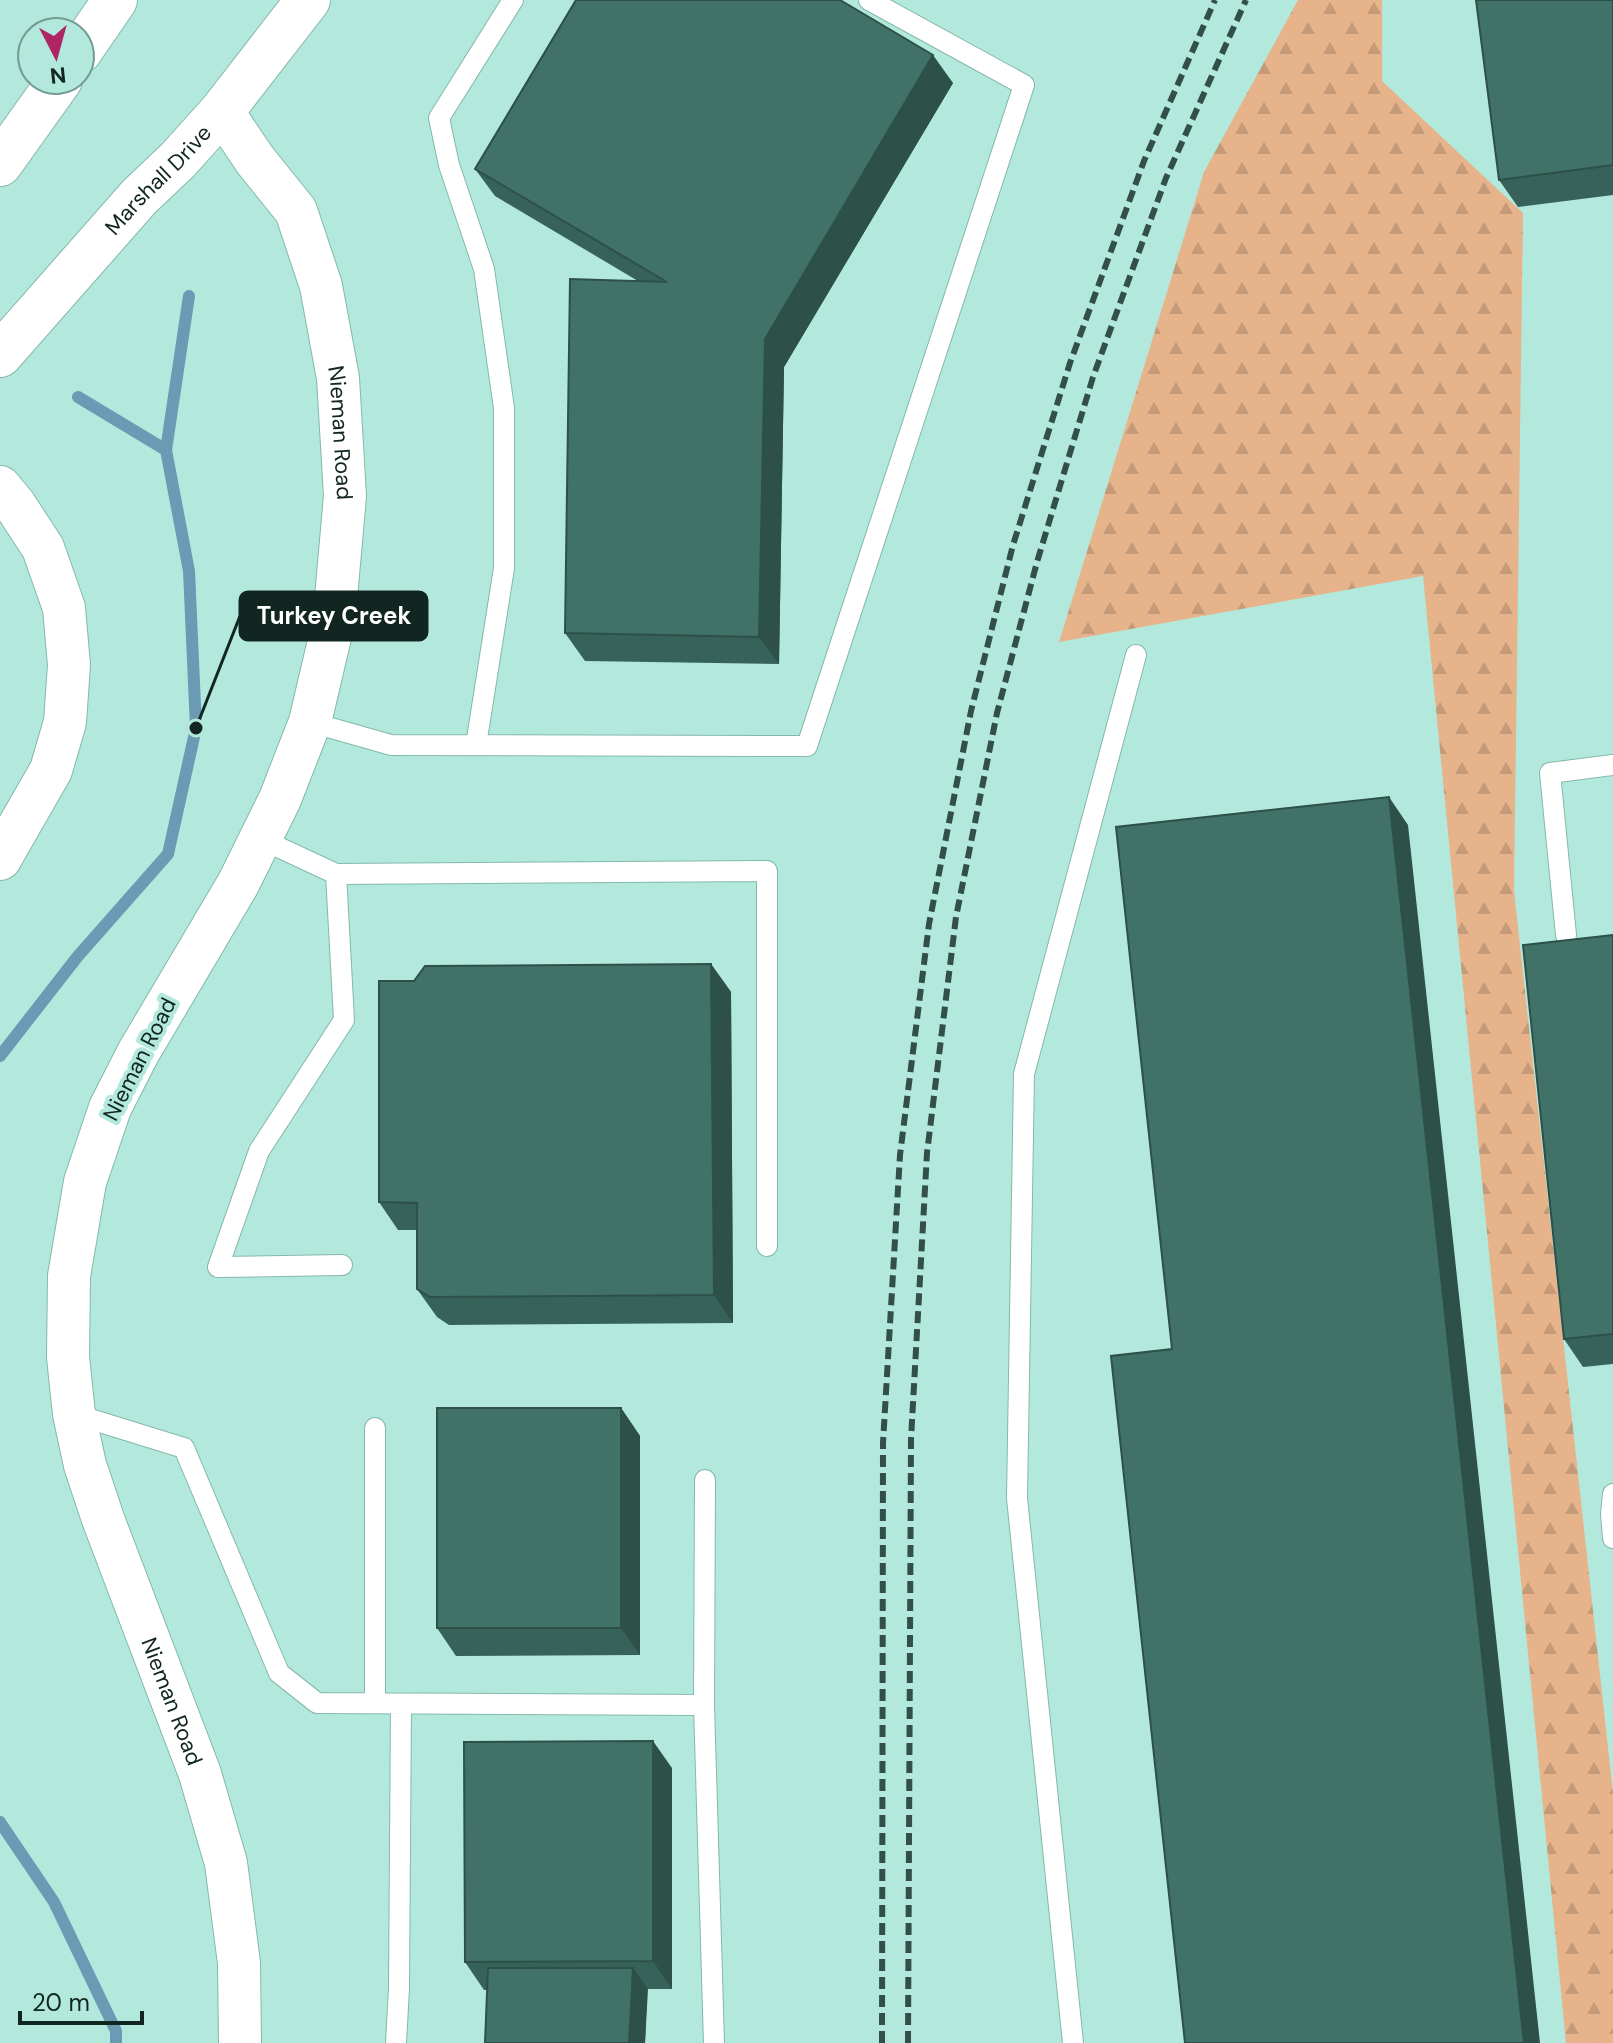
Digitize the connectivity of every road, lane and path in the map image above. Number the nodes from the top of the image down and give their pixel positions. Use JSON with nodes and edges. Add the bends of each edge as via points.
{"nodes":[{"id":1,"x":115,"y":0,"type":"edge"},
{"id":2,"x":308,"y":0,"type":"edge"},
{"id":3,"x":513,"y":0,"type":"edge"},
{"id":4,"x":869,"y":0,"type":"edge"},
{"id":5,"x":96,"y":28,"type":"edge"},
{"id":6,"x":49,"y":96,"type":"edge"},
{"id":7,"x":222,"y":111,"type":"junction"},
{"id":8,"x":0,"y":164,"type":"edge"},
{"id":9,"x":0,"y":355,"type":"edge"},
{"id":10,"x":0,"y":487,"type":"edge"},
{"id":11,"x":1136,"y":655,"type":"dead end"},
{"id":12,"x":310,"y":722,"type":"junction"},
{"id":13,"x":476,"y":745,"type":"junction"},
{"id":14,"x":1613,"y":765,"type":"edge"},
{"id":15,"x":261,"y":839,"type":"junction"},
{"id":16,"x":0,"y":859,"type":"edge"},
{"id":17,"x":336,"y":874,"type":"junction"},
{"id":18,"x":1566,"y":935,"type":"dead end"},
{"id":19,"x":767,"y":1246,"type":"dead end"},
{"id":20,"x":342,"y":1265,"type":"dead end"},
{"id":21,"x":74,"y":1414,"type":"junction"},
{"id":22,"x":375,"y":1428,"type":"dead end"},
{"id":23,"x":705,"y":1480,"type":"dead end"},
{"id":24,"x":1613,"y":1494,"type":"edge"},
{"id":25,"x":1613,"y":1538,"type":"edge"},
{"id":26,"x":375,"y":1703,"type":"junction"},
{"id":27,"x":401,"y":1704,"type":"junction"},
{"id":28,"x":704,"y":1705,"type":"junction"},
{"id":29,"x":240,"y":2043,"type":"edge"},
{"id":30,"x":396,"y":2043,"type":"edge"},
{"id":31,"x":714,"y":2043,"type":"edge"},
{"id":32,"x":1073,"y":2043,"type":"edge"}],
"edges":[{"from":1,"to":5,"type":"main road"},
{"from":2,"to":7,"type":"main road","name":"Marshall Drive"},
{"from":3,"to":13,"type":"lane","via":[[439,118],[484,269],[504,408],[504,568]]},
{"from":4,"to":13,"type":"lane","via":[[1024,85],[807,746]]},
{"from":6,"to":8,"type":"main road"},
{"from":7,"to":9,"type":"main road","name":"Marshall Drive"},
{"from":7,"to":12,"type":"street","name":"Nieman Road","via":[[296,211],[321,286],[338,378],[345,496],[334,620]]},
{"from":10,"to":16,"type":"street","via":[[43,548],[64,608],[69,665],[65,722],[51,770]]},
{"from":11,"to":32,"type":"lane","via":[[1024,1074],[1017,1498]]},
{"from":12,"to":13,"type":"lane","via":[[391,745]]},
{"from":12,"to":15,"type":"street","name":"Nieman Road"},
{"from":14,"to":18,"type":"lane","via":[[1550,773]]},
{"from":15,"to":17,"type":"lane"},
{"from":15,"to":21,"type":"street","name":"Nieman Road","via":[[138,1053],[110,1108],[85,1182],[69,1276]]},
{"from":17,"to":19,"type":"lane","via":[[767,871]]},
{"from":17,"to":20,"type":"lane","via":[[344,1020],[259,1151],[218,1267]]},
{"from":21,"to":26,"type":"lane","via":[[184,1448],[279,1673],[317,1703]]},
{"from":21,"to":29,"type":"street","name":"Nieman Road","via":[[98,1506],[200,1774],[226,1863],[239,1963]]},
{"from":22,"to":26,"type":"lane"},
{"from":23,"to":28,"type":"lane"},
{"from":24,"to":25,"type":"lane"},
{"from":26,"to":27,"type":"lane"},
{"from":27,"to":28,"type":"lane"},
{"from":27,"to":30,"type":"lane"},
{"from":28,"to":31,"type":"lane"}]}
